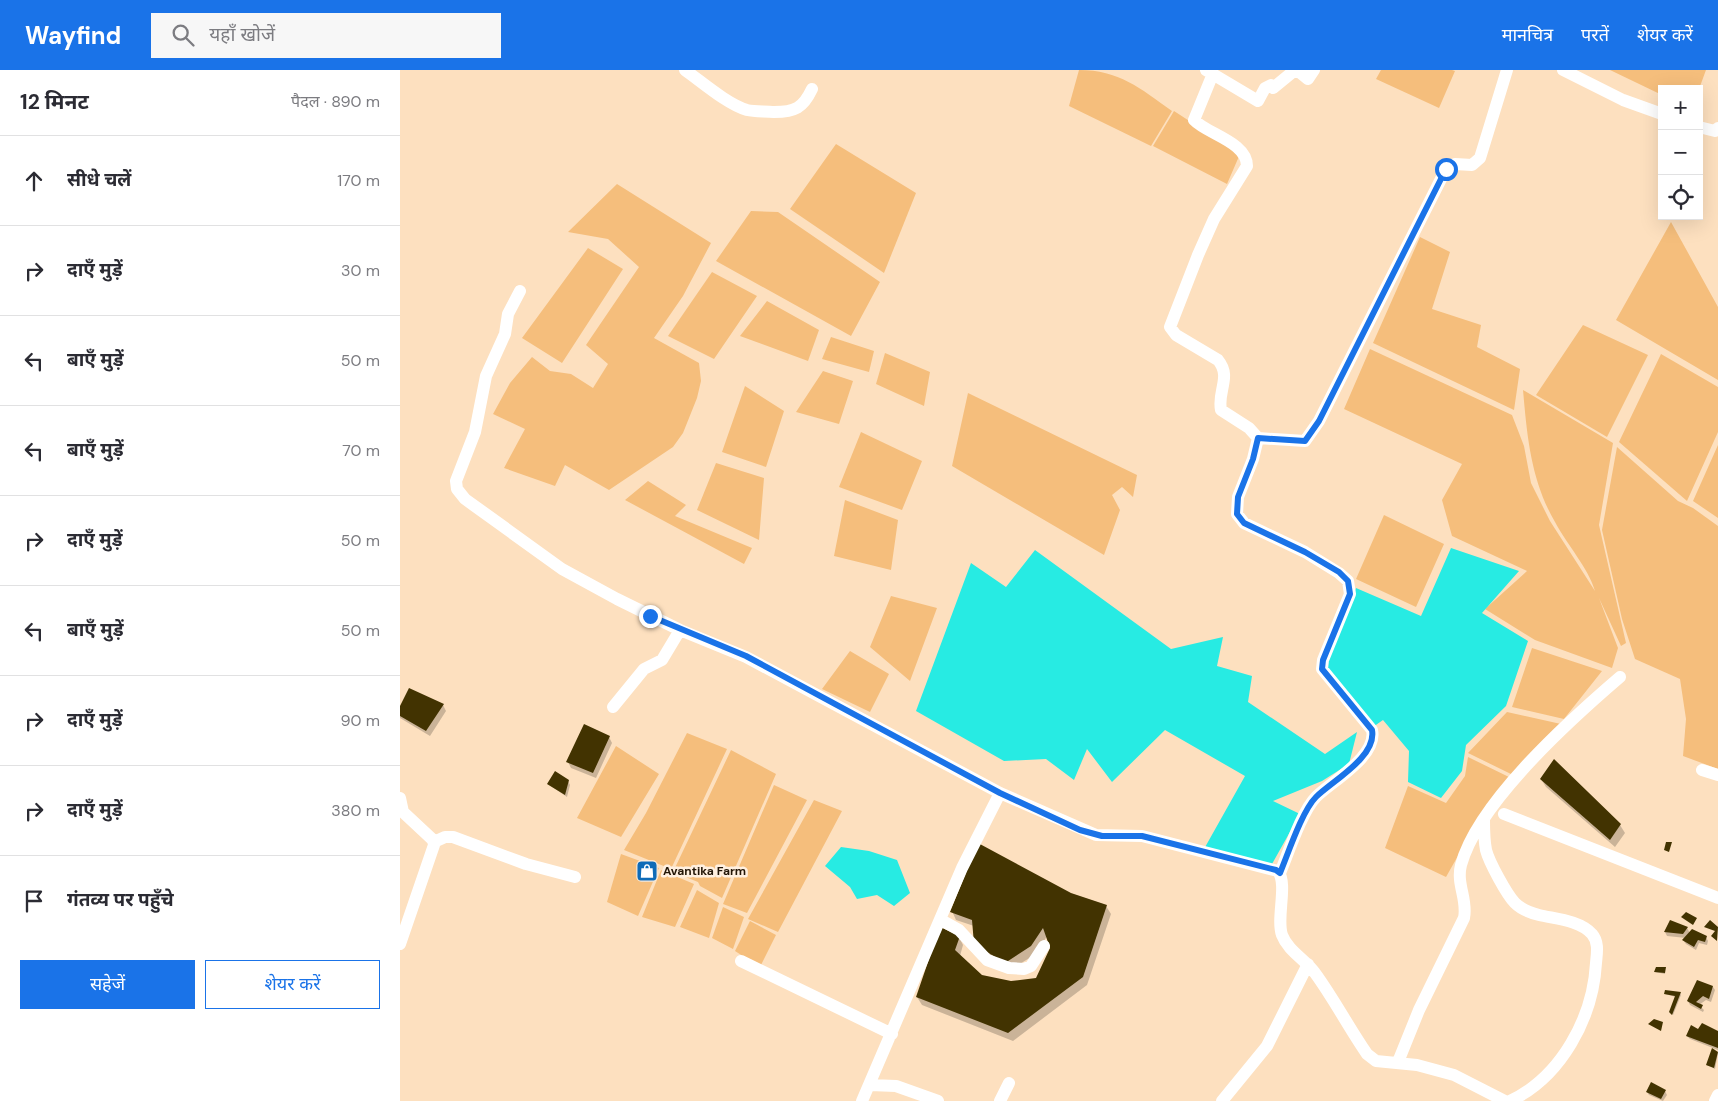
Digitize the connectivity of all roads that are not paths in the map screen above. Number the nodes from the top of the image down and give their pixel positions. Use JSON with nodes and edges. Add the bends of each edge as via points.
{"nodes":[{"id":1,"x":685,"y":70,"type":"edge"},
{"id":2,"x":1296,"y":70,"type":"edge"},
{"id":3,"x":1314,"y":70,"type":"edge"},
{"id":4,"x":1508,"y":70,"type":"edge"},
{"id":5,"x":1564,"y":70,"type":"edge"},
{"id":6,"x":1209,"y":73,"type":"edge"},
{"id":7,"x":812,"y":89,"type":"dead end"},
{"id":8,"x":1658,"y":113,"type":"edge"},
{"id":9,"x":1703,"y":128,"type":"edge"},
{"id":10,"x":1718,"y":128,"type":"edge"},
{"id":11,"x":520,"y":291,"type":"dead end"},
{"id":12,"x":1258,"y":438,"type":"junction"},
{"id":13,"x":680,"y":630,"type":"junction"},
{"id":14,"x":1620,"y":678,"type":"dead end"},
{"id":15,"x":613,"y":706,"type":"dead end"},
{"id":16,"x":1702,"y":770,"type":"dead end"},
{"id":17,"x":1718,"y":775,"type":"edge"},
{"id":18,"x":1000,"y":793,"type":"junction"},
{"id":19,"x":400,"y":798,"type":"edge"},
{"id":20,"x":1504,"y":814,"type":"dead end"},
{"id":21,"x":1484,"y":820,"type":"junction"},
{"id":22,"x":434,"y":842,"type":"junction"},
{"id":23,"x":1280,"y":873,"type":"junction"},
{"id":24,"x":575,"y":876,"type":"dead end"},
{"id":25,"x":1718,"y":898,"type":"edge"},
{"id":26,"x":941,"y":920,"type":"junction"},
{"id":27,"x":400,"y":944,"type":"edge"},
{"id":28,"x":1044,"y":946,"type":"dead end"},
{"id":29,"x":741,"y":961,"type":"dead end"},
{"id":30,"x":1308,"y":964,"type":"junction"},
{"id":31,"x":892,"y":1034,"type":"junction"},
{"id":32,"x":1398,"y":1062,"type":"junction"},
{"id":33,"x":1008,"y":1083,"type":"dead end"},
{"id":34,"x":870,"y":1084,"type":"junction"},
{"id":35,"x":1718,"y":1095,"type":"edge"},
{"id":36,"x":862,"y":1101,"type":"edge"},
{"id":37,"x":938,"y":1101,"type":"edge"},
{"id":38,"x":1000,"y":1101,"type":"edge"},
{"id":39,"x":1222,"y":1101,"type":"edge"},
{"id":40,"x":1505,"y":1101,"type":"edge"},
{"id":41,"x":1510,"y":1101,"type":"edge"},
{"id":42,"x":1715,"y":1101,"type":"edge"}],
"edges":[{"from":1,"to":7,"type":"street","via":[[734,104],[752,111],[796,110],[806,102]]},
{"from":2,"to":3,"type":"street","via":[[1308,79]]},
{"from":2,"to":6,"type":"street","via":[[1273,88],[1271,85],[1264,88],[1258,101]]},
{"from":4,"to":12,"type":"street","via":[[1480,158],[1472,165],[1456,164],[1446,169],[1309,438],[1302,441]]},
{"from":5,"to":8,"type":"street","via":[[1623,100]]},
{"from":6,"to":12,"type":"street","via":[[1194,120],[1235,146],[1244,156],[1246,166],[1214,219],[1170,327],[1176,335],[1223,366],[1226,378],[1220,406],[1222,412],[1249,428]]},
{"from":9,"to":10,"type":"street"},
{"from":11,"to":13,"type":"street","via":[[508,314],[505,334],[486,376],[477,424],[456,481],[457,489],[471,504],[562,569]]},
{"from":12,"to":23,"type":"street","via":[[1238,497],[1237,514],[1244,523],[1305,552],[1348,581],[1350,594],[1322,669],[1373,735],[1372,742],[1353,767],[1310,804]]},
{"from":13,"to":15,"type":"street","via":[[662,660],[644,669]]},
{"from":13,"to":18,"type":"street","via":[[772,670]]},
{"from":14,"to":21,"type":"street","via":[[1543,748],[1491,807]]},
{"from":16,"to":17,"type":"street"},
{"from":18,"to":23,"type":"street","via":[[1096,835],[1142,836]]},
{"from":18,"to":26,"type":"street","via":[[962,868]]},
{"from":19,"to":22,"type":"street","via":[[404,812]]},
{"from":20,"to":25,"type":"street"},
{"from":21,"to":32,"type":"street","via":[[1460,872],[1464,918],[1419,1010]]},
{"from":21,"to":41,"type":"street","via":[[1487,852],[1514,903],[1536,914],[1582,927],[1591,933],[1596,943],[1596,972],[1572,1044],[1548,1074],[1526,1094]]},
{"from":22,"to":24,"type":"street","via":[[453,837],[526,864]]},
{"from":22,"to":27,"type":"street"},
{"from":23,"to":30,"type":"street","via":[[1282,936]]},
{"from":26,"to":28,"type":"street","via":[[959,930],[988,960],[1009,968],[1031,966]]},
{"from":26,"to":31,"type":"street"},
{"from":29,"to":31,"type":"street"},
{"from":30,"to":32,"type":"street","via":[[1368,1054],[1376,1061]]},
{"from":30,"to":39,"type":"street","via":[[1267,1046]]},
{"from":31,"to":34,"type":"street"},
{"from":32,"to":40,"type":"street","via":[[1454,1075]]},
{"from":33,"to":38,"type":"street"},
{"from":34,"to":36,"type":"street"},
{"from":34,"to":37,"type":"street","via":[[896,1086]]},
{"from":35,"to":42,"type":"street"}]}
